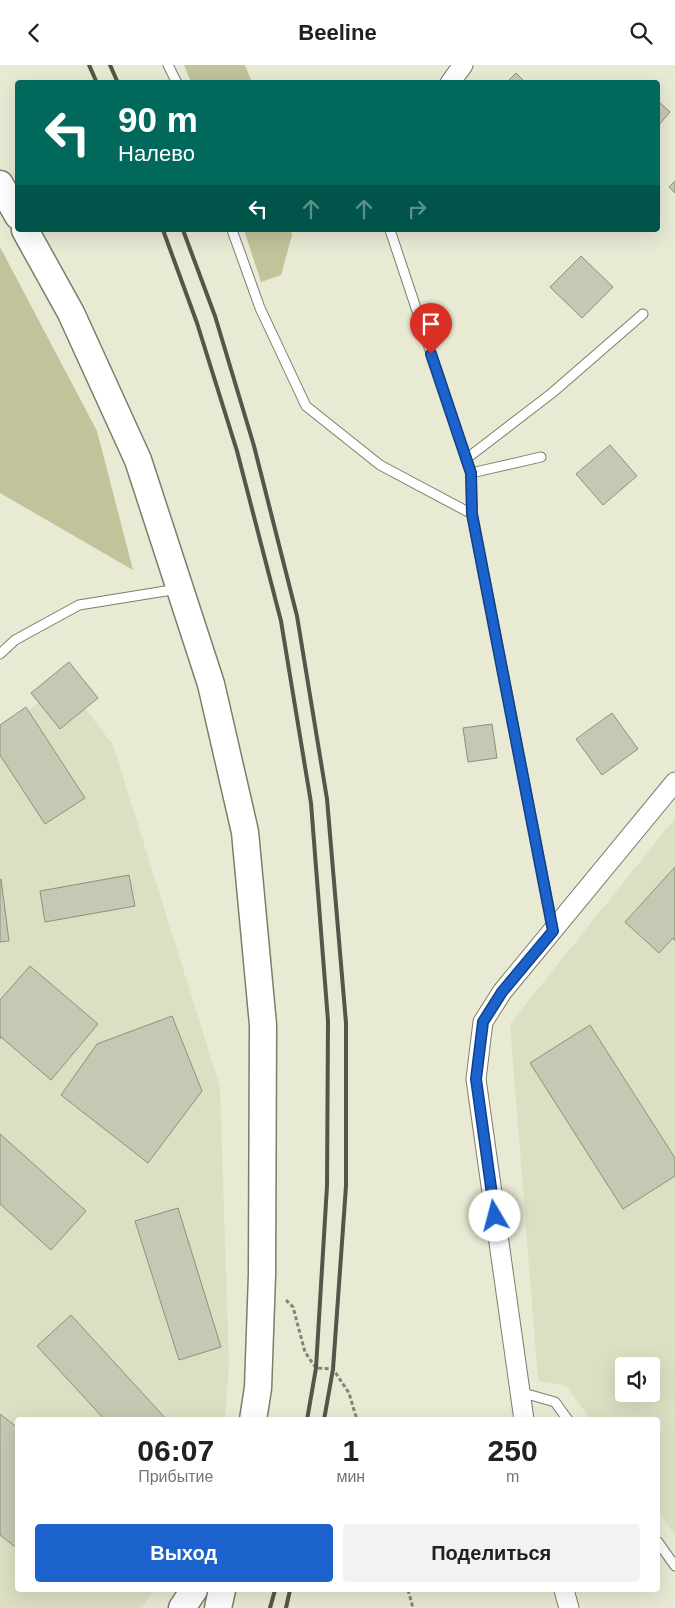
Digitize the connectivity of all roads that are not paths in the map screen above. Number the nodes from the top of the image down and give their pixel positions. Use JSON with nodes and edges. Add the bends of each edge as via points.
{"nodes":[{"id":1,"x":168,"y":65,"type":"edge"},
{"id":2,"x":463,"y":65,"type":"edge"},
{"id":3,"x":176,"y":80,"type":"edge"},
{"id":4,"x":452,"y":80,"type":"edge"},
{"id":5,"x":0,"y":184,"type":"edge"},
{"id":6,"x":15,"y":211,"type":"edge"},
{"id":7,"x":26,"y":232,"type":"edge"},
{"id":8,"x":233,"y":232,"type":"edge"},
{"id":9,"x":391,"y":232,"type":"edge"},
{"id":10,"x":643,"y":314,"type":"dead end"},
{"id":11,"x":541,"y":457,"type":"dead end"},
{"id":12,"x":466,"y":459,"type":"junction"},
{"id":13,"x":471,"y":473,"type":"junction"},
{"id":14,"x":472,"y":514,"type":"junction"},
{"id":15,"x":180,"y":589,"type":"junction"},
{"id":16,"x":0,"y":654,"type":"edge"},
{"id":17,"x":675,"y":783,"type":"edge"},
{"id":18,"x":553,"y":931,"type":"junction"},
{"id":19,"x":520,"y":1392,"type":"junction"},
{"id":20,"x":253,"y":1417,"type":"edge"},
{"id":21,"x":524,"y":1417,"type":"edge"},
{"id":22,"x":566,"y":1417,"type":"edge"},
{"id":23,"x":660,"y":1545,"type":"edge"},
{"id":24,"x":675,"y":1566,"type":"edge"},
{"id":25,"x":193,"y":1592,"type":"edge"},
{"id":26,"x":222,"y":1592,"type":"edge"},
{"id":27,"x":565,"y":1592,"type":"edge"},
{"id":28,"x":182,"y":1608,"type":"edge"},
{"id":29,"x":218,"y":1608,"type":"edge"},
{"id":30,"x":570,"y":1608,"type":"edge"}],
"edges":[{"from":1,"to":3,"type":"lane"},
{"from":2,"to":4,"type":"street"},
{"from":5,"to":6,"type":"main road"},
{"from":7,"to":15,"type":"main road","via":[[71,313],[138,460]]},
{"from":8,"to":14,"type":"lane","via":[[260,308],[306,406],[380,465]]},
{"from":9,"to":12,"type":"lane"},
{"from":10,"to":12,"type":"lane","via":[[552,393]]},
{"from":11,"to":13,"type":"lane"},
{"from":12,"to":13,"type":"lane"},
{"from":13,"to":14,"type":"lane"},
{"from":14,"to":18,"type":"lane"},
{"from":15,"to":16,"type":"lane","via":[[79,605],[15,640]]},
{"from":15,"to":20,"type":"main road","via":[[211,684],[246,832],[263,1025],[262,1275],[258,1388]]},
{"from":17,"to":18,"type":"street"},
{"from":18,"to":19,"type":"street","via":[[502,992],[483,1022],[476,1079]]},
{"from":19,"to":21,"type":"street"},
{"from":19,"to":22,"type":"lane","via":[[555,1403]]},
{"from":23,"to":24,"type":"lane"},
{"from":25,"to":28,"type":"main road"},
{"from":26,"to":29,"type":"main road"},
{"from":27,"to":30,"type":"street"}]}
